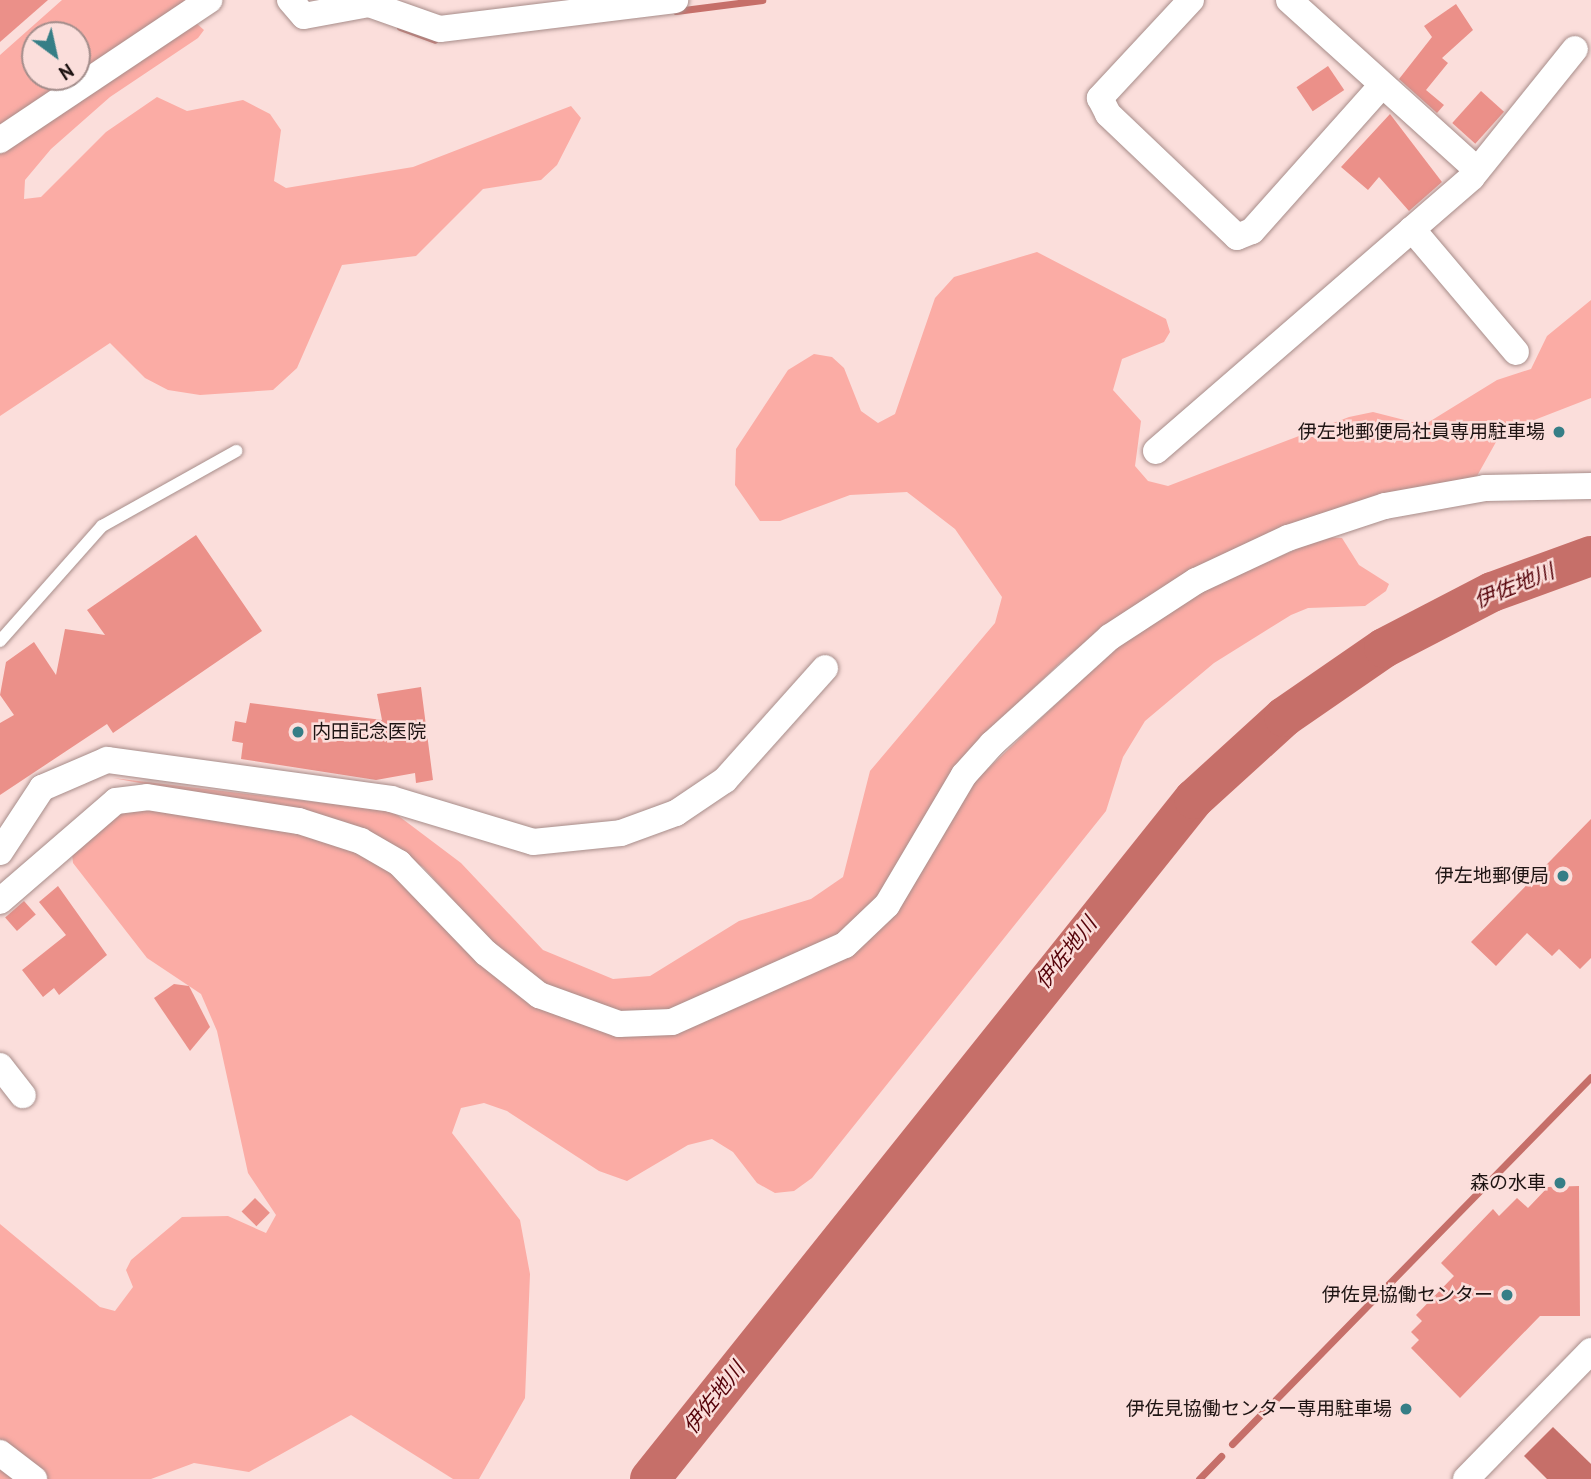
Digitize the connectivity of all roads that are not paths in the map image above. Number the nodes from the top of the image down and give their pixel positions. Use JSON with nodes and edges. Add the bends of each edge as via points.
{"nodes":[{"id":1,"x":209,"y":0,"type":"edge"},
{"id":2,"x":290,"y":0,"type":"edge"},
{"id":3,"x":676,"y":0,"type":"edge"},
{"id":4,"x":1191,"y":0,"type":"edge"},
{"id":5,"x":1298,"y":3,"type":"edge"},
{"id":6,"x":1575,"y":49,"type":"dead end"},
{"id":7,"x":1381,"y":86,"type":"junction"},
{"id":8,"x":0,"y":140,"type":"edge"},
{"id":9,"x":1477,"y":170,"type":"junction"},
{"id":10,"x":1412,"y":229,"type":"junction"},
{"id":11,"x":1516,"y":352,"type":"dead end"},
{"id":12,"x":236,"y":451,"type":"dead end"},
{"id":13,"x":1156,"y":451,"type":"dead end"},
{"id":14,"x":1591,"y":486,"type":"edge"},
{"id":15,"x":0,"y":641,"type":"edge"},
{"id":16,"x":825,"y":668,"type":"dead end"},
{"id":17,"x":0,"y":852,"type":"edge"},
{"id":18,"x":3,"y":893,"type":"edge"},
{"id":19,"x":0,"y":1066,"type":"edge"},
{"id":20,"x":23,"y":1094,"type":"dead end"},
{"id":21,"x":1591,"y":1351,"type":"edge"},
{"id":22,"x":0,"y":1454,"type":"edge"},
{"id":23,"x":34,"y":1479,"type":"edge"},
{"id":24,"x":1466,"y":1479,"type":"edge"}],
"edges":[{"from":1,"to":8,"type":"street"},
{"from":2,"to":3,"type":"street","via":[[304,16],[369,4],[440,29]]},
{"from":4,"to":7,"type":"street","via":[[1100,98],[1108,114],[1237,237],[1252,231]]},
{"from":5,"to":7,"type":"street"},
{"from":6,"to":9,"type":"street"},
{"from":7,"to":9,"type":"street"},
{"from":9,"to":10,"type":"street"},
{"from":10,"to":11,"type":"street"},
{"from":10,"to":13,"type":"street"},
{"from":12,"to":15,"type":"lane","via":[[102,526]]},
{"from":14,"to":18,"type":"street","via":[[1485,488],[1385,506],[1288,538],[1196,581],[1110,637],[992,744],[964,775],[887,905],[845,945],[672,1022],[619,1024],[539,995],[486,953],[399,863],[361,841],[299,821],[147,797],[117,800]]},
{"from":16,"to":17,"type":"street","via":[[725,780],[676,813],[621,833],[533,842],[391,799],[107,761],[42,788]]},
{"from":19,"to":20,"type":"street"},
{"from":21,"to":24,"type":"street"},
{"from":22,"to":23,"type":"street"}]}
